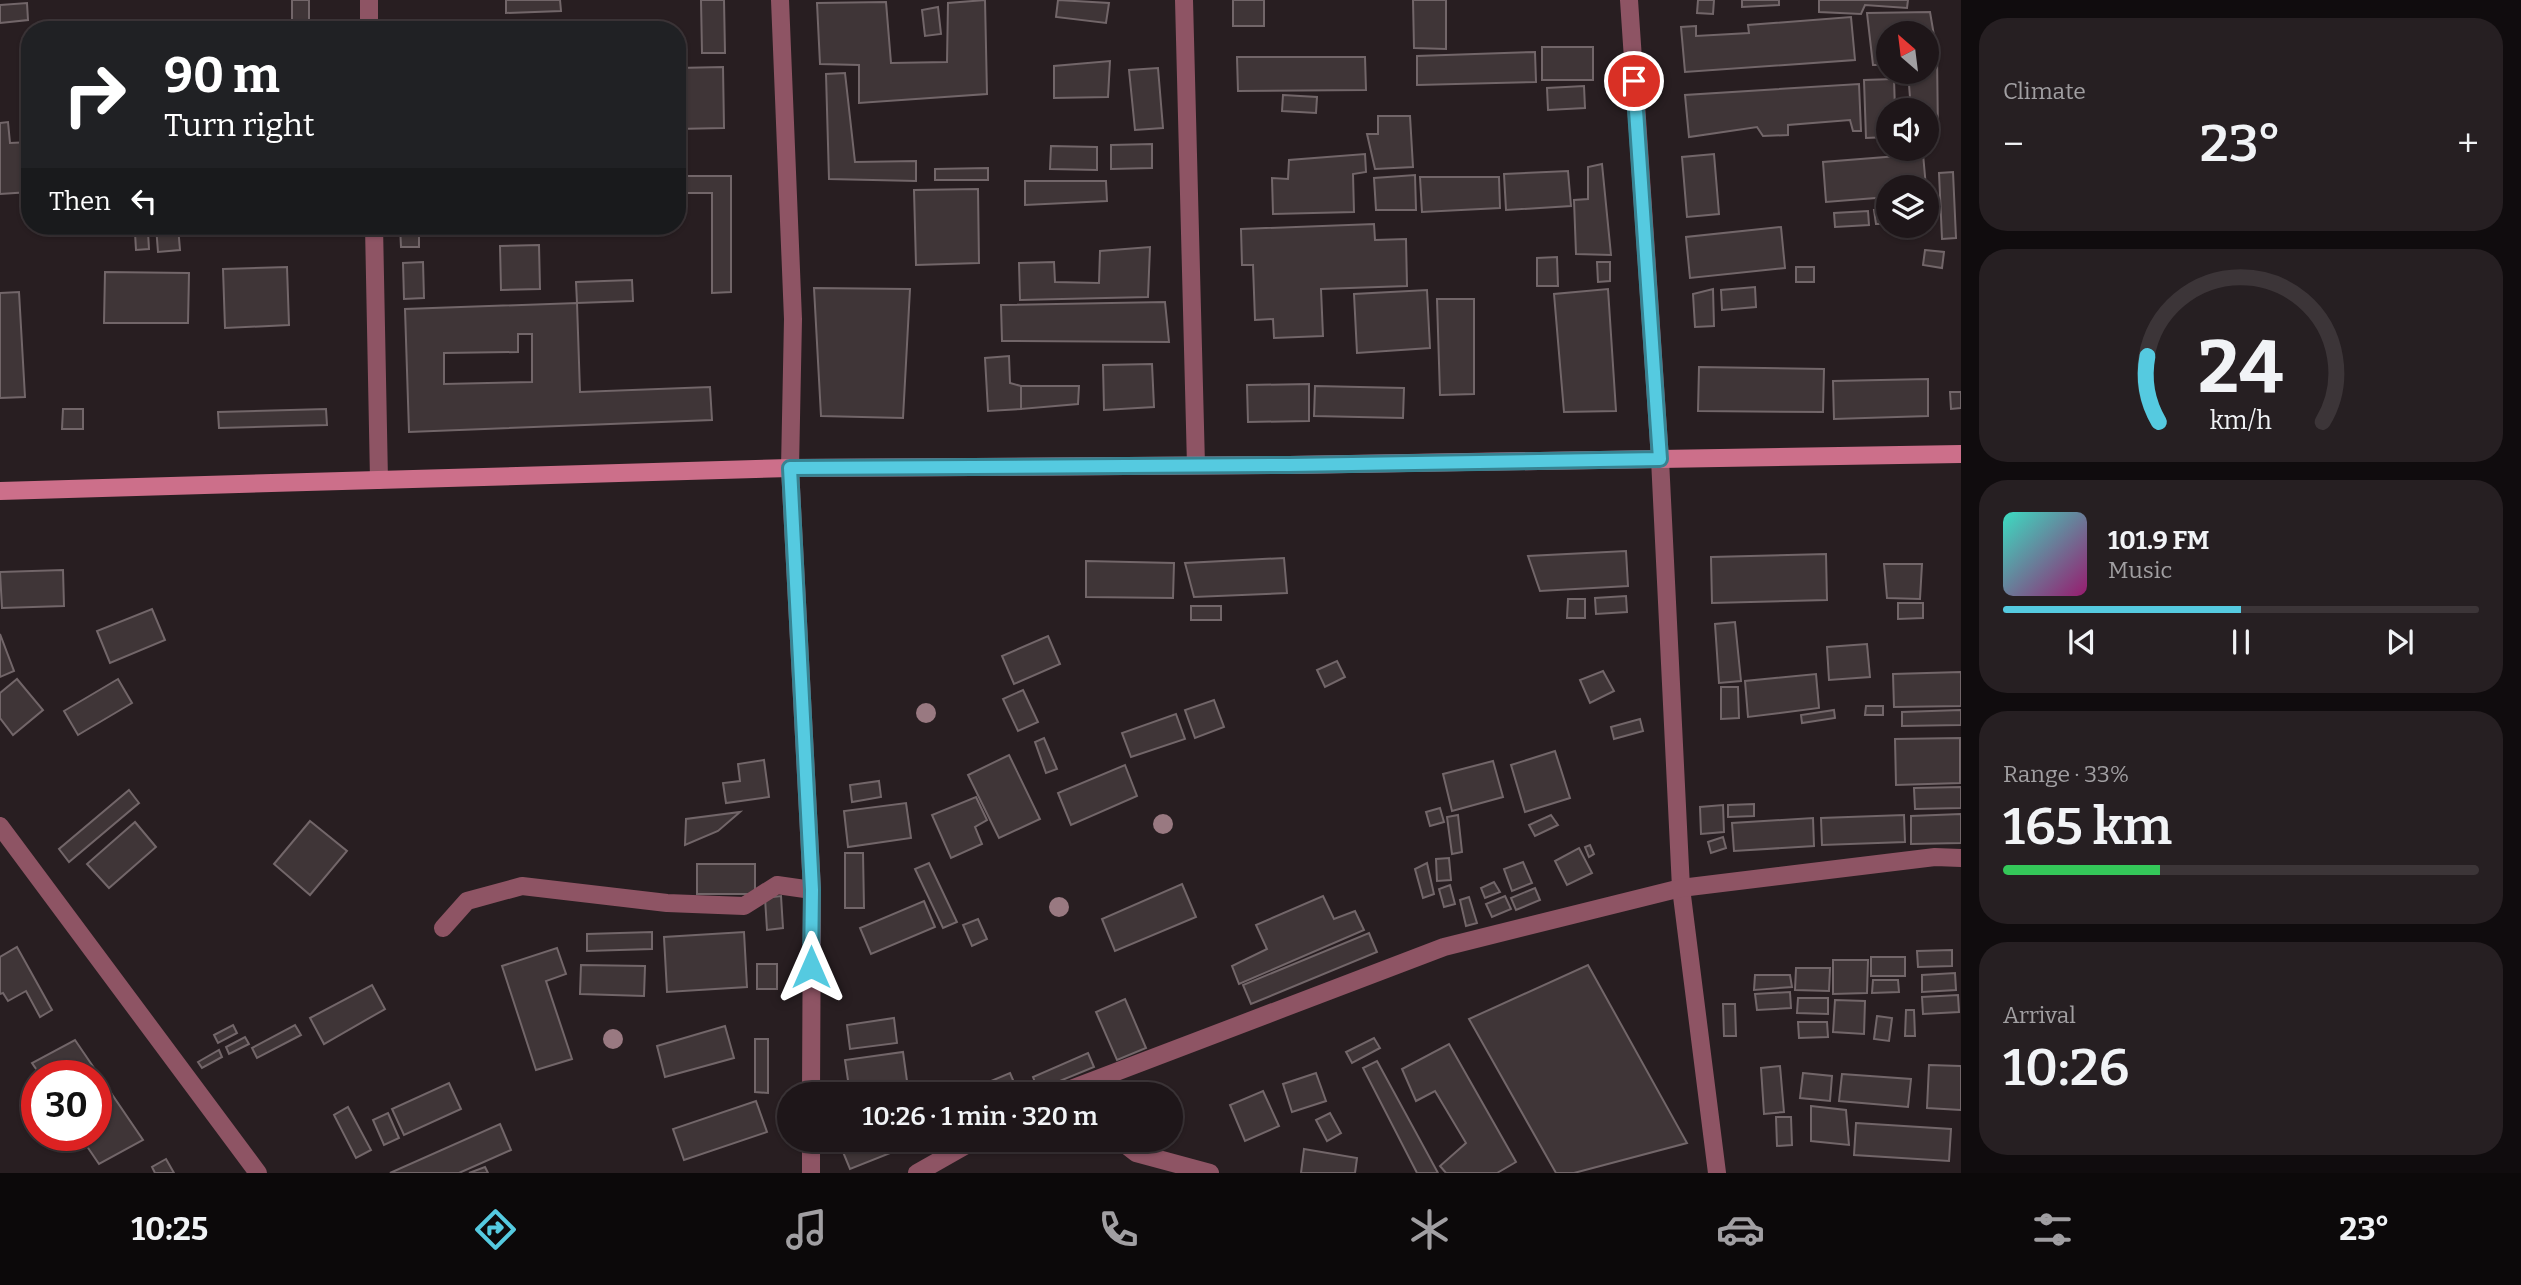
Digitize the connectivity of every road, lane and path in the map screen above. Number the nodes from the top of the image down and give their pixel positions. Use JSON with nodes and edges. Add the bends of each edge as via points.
{"nodes":[{"id":1,"x":369,"y":0,"type":"edge"},
{"id":2,"x":780,"y":0,"type":"edge"},
{"id":3,"x":1184,"y":0,"type":"edge"},
{"id":4,"x":1629,"y":0,"type":"edge"},
{"id":5,"x":369,"y":21,"type":"edge"},
{"id":6,"x":373,"y":235,"type":"edge"},
{"id":7,"x":1961,"y":454,"type":"edge"},
{"id":8,"x":1660,"y":459,"type":"junction"},
{"id":9,"x":1196,"y":465,"type":"junction"},
{"id":10,"x":790,"y":468,"type":"junction"},
{"id":11,"x":379,"y":480,"type":"junction"},
{"id":12,"x":0,"y":491,"type":"edge"},
{"id":13,"x":1,"y":831,"type":"edge"},
{"id":14,"x":1961,"y":858,"type":"edge"},
{"id":15,"x":1681,"y":888,"type":"junction"},
{"id":16,"x":812,"y":890,"type":"junction"},
{"id":17,"x":443,"y":928,"type":"dead end"},
{"id":18,"x":811,"y":1082,"type":"edge"},
{"id":19,"x":1090,"y":1082,"type":"edge"},
{"id":20,"x":811,"y":1152,"type":"edge"},
{"id":21,"x":954,"y":1152,"type":"edge"},
{"id":22,"x":1135,"y":1152,"type":"edge"},
{"id":23,"x":258,"y":1173,"type":"edge"},
{"id":24,"x":811,"y":1173,"type":"edge"},
{"id":25,"x":917,"y":1173,"type":"edge"},
{"id":26,"x":1210,"y":1173,"type":"edge"},
{"id":27,"x":1717,"y":1173,"type":"edge"}],
"edges":[{"from":1,"to":5,"type":"street"},
{"from":2,"to":10,"type":"street","via":[[793,319]]},
{"from":3,"to":9,"type":"street"},
{"from":4,"to":8,"type":"street"},
{"from":6,"to":11,"type":"street"},
{"from":7,"to":8,"type":"main road"},
{"from":8,"to":9,"type":"main road"},
{"from":8,"to":15,"type":"street"},
{"from":9,"to":10,"type":"main road"},
{"from":10,"to":11,"type":"main road"},
{"from":10,"to":16,"type":"street"},
{"from":11,"to":12,"type":"main road"},
{"from":13,"to":23,"type":"street"},
{"from":14,"to":15,"type":"street"},
{"from":15,"to":19,"type":"street","via":[[1444,947]]},
{"from":15,"to":27,"type":"street"},
{"from":16,"to":17,"type":"street","via":[[778,885],[744,906],[667,903],[522,886],[467,901]]},
{"from":16,"to":18,"type":"street"},
{"from":20,"to":24,"type":"street"},
{"from":21,"to":25,"type":"street"},
{"from":22,"to":26,"type":"street"}]}
